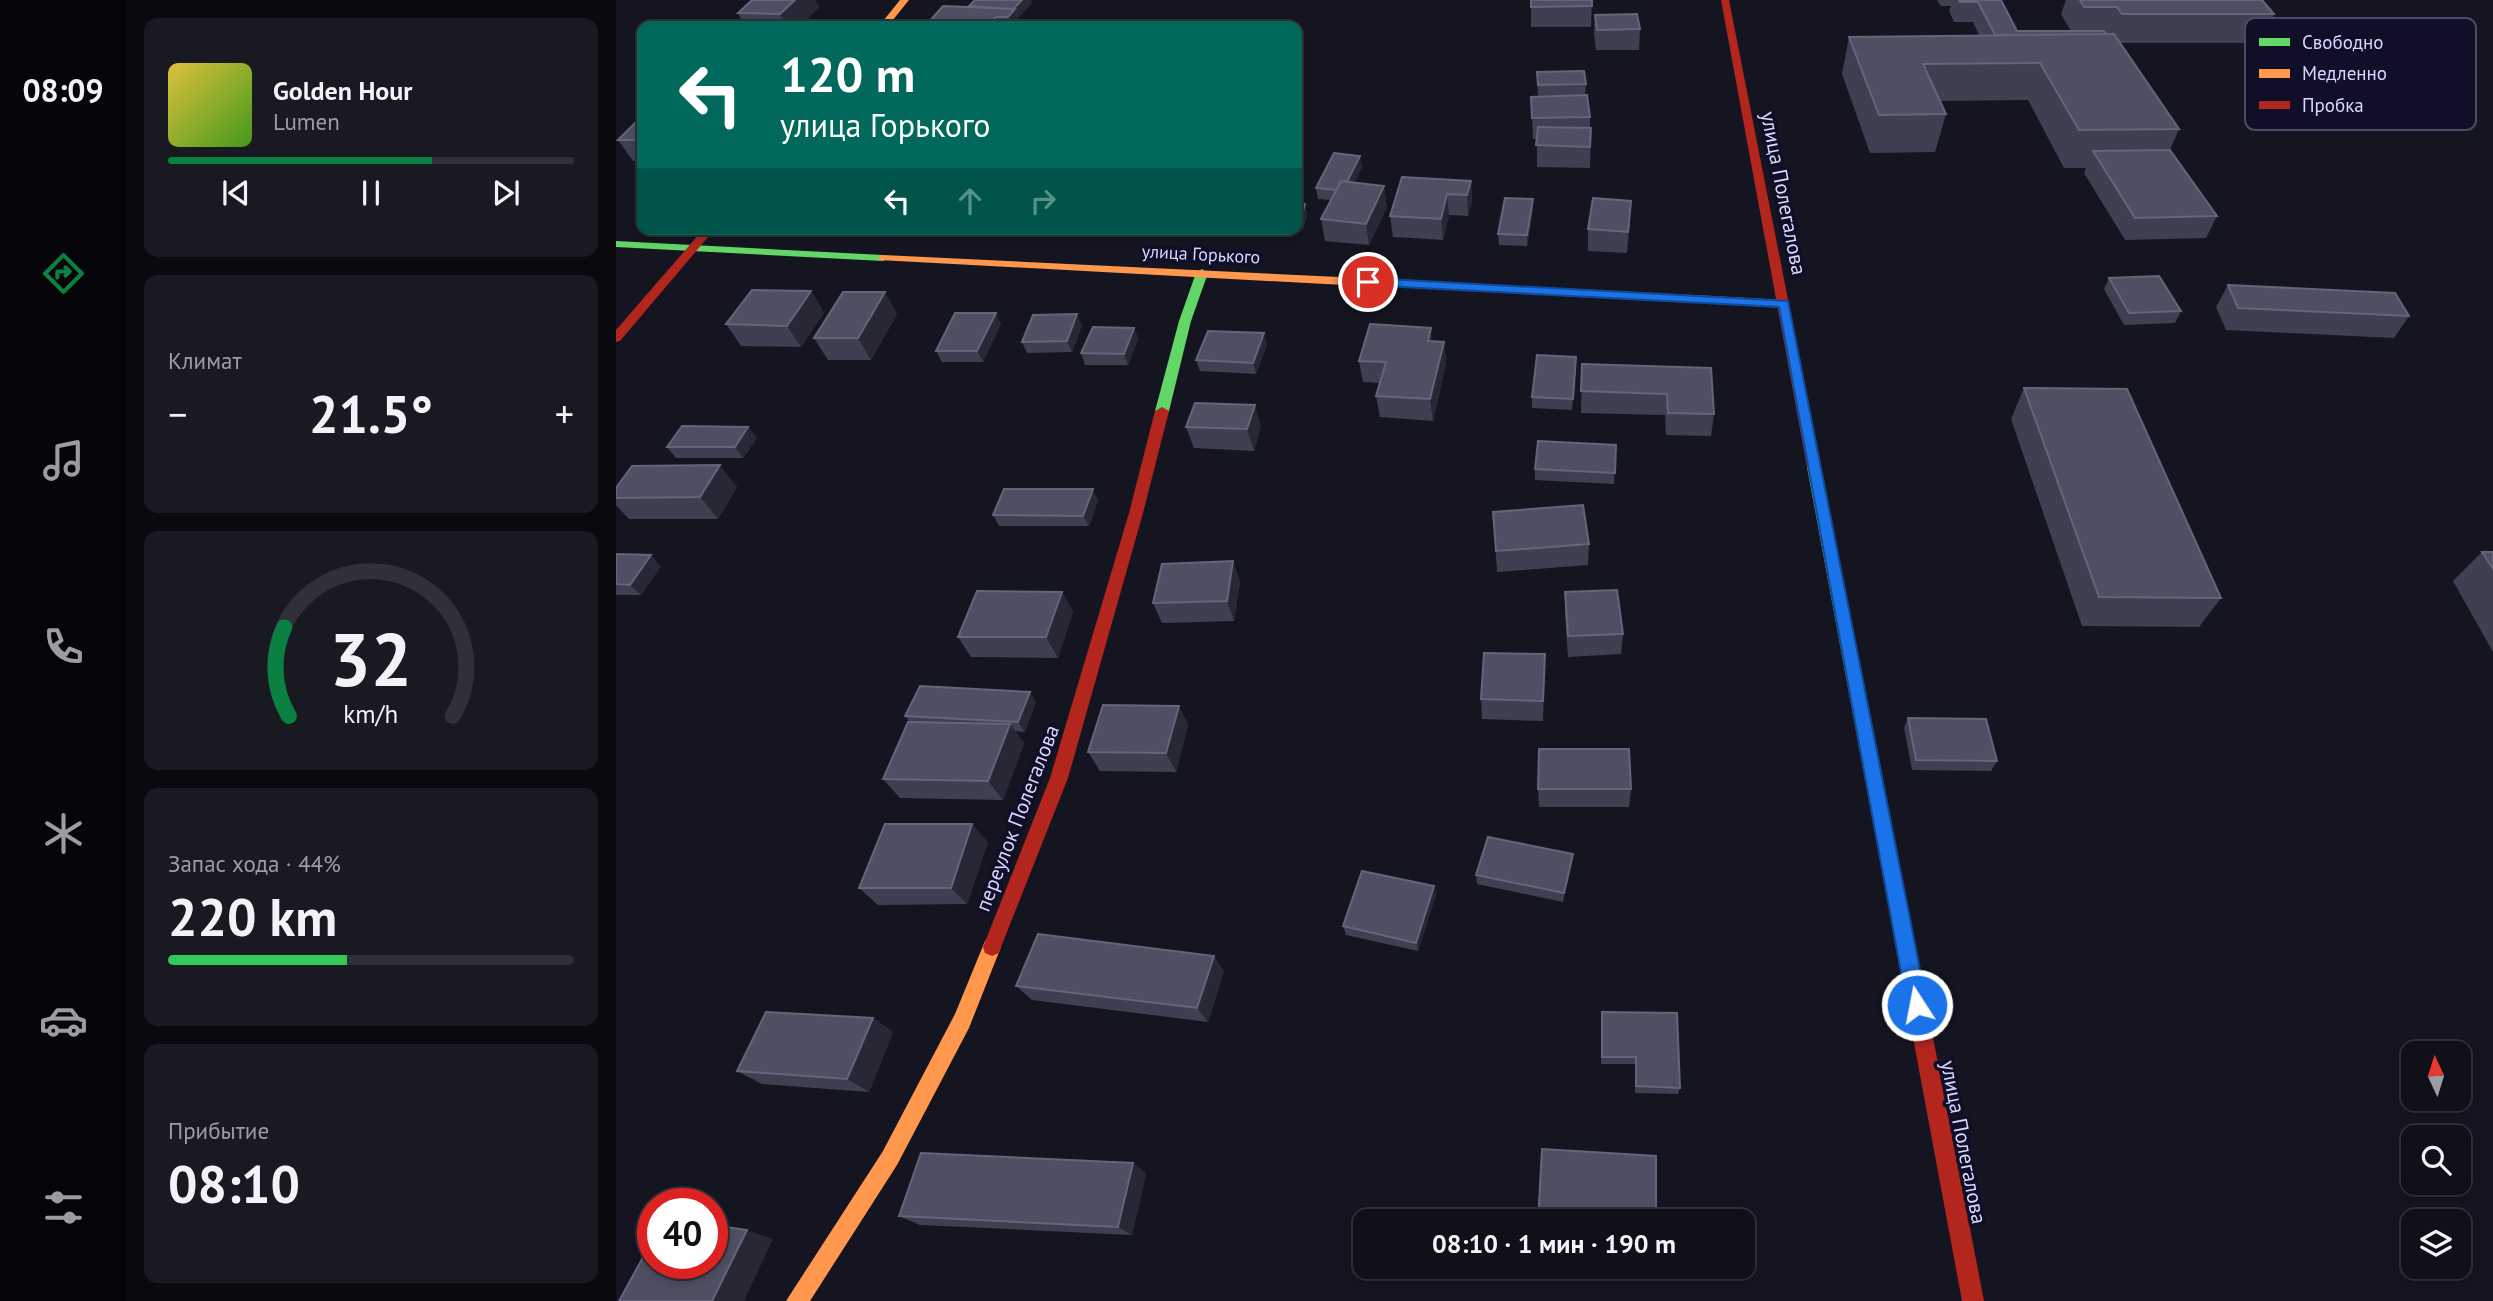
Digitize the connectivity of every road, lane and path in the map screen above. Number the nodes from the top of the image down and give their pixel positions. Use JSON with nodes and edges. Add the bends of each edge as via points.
{"nodes":[{"id":1,"x":905,"y":0,"type":"edge"},
{"id":2,"x":1725,"y":0,"type":"edge"},
{"id":3,"x":887,"y":21,"type":"edge"},
{"id":4,"x":704,"y":235,"type":"edge"},
{"id":5,"x":616,"y":244,"type":"edge"},
{"id":6,"x":694,"y":247,"type":"junction"},
{"id":7,"x":1202,"y":273,"type":"junction"},
{"id":8,"x":1784,"y":303,"type":"junction"},
{"id":9,"x":616,"y":338,"type":"edge"},
{"id":10,"x":797,"y":1301,"type":"edge"},
{"id":11,"x":1973,"y":1301,"type":"edge"}],
"edges":[{"from":1,"to":3,"type":"street"},
{"from":2,"to":8,"type":"street","name":"улица Полегалова"},
{"from":4,"to":6,"type":"street"},
{"from":5,"to":6,"type":"street","name":"улица Горького"},
{"from":6,"to":7,"type":"street","name":"улица Горького"},
{"from":6,"to":9,"type":"street"},
{"from":7,"to":8,"type":"street","name":"улица Горького"},
{"from":7,"to":10,"type":"street","name":"переулок Полегалова","via":[[1059,778],[962,1021],[890,1158]]},
{"from":8,"to":11,"type":"street","name":"улица Полегалова"}]}
